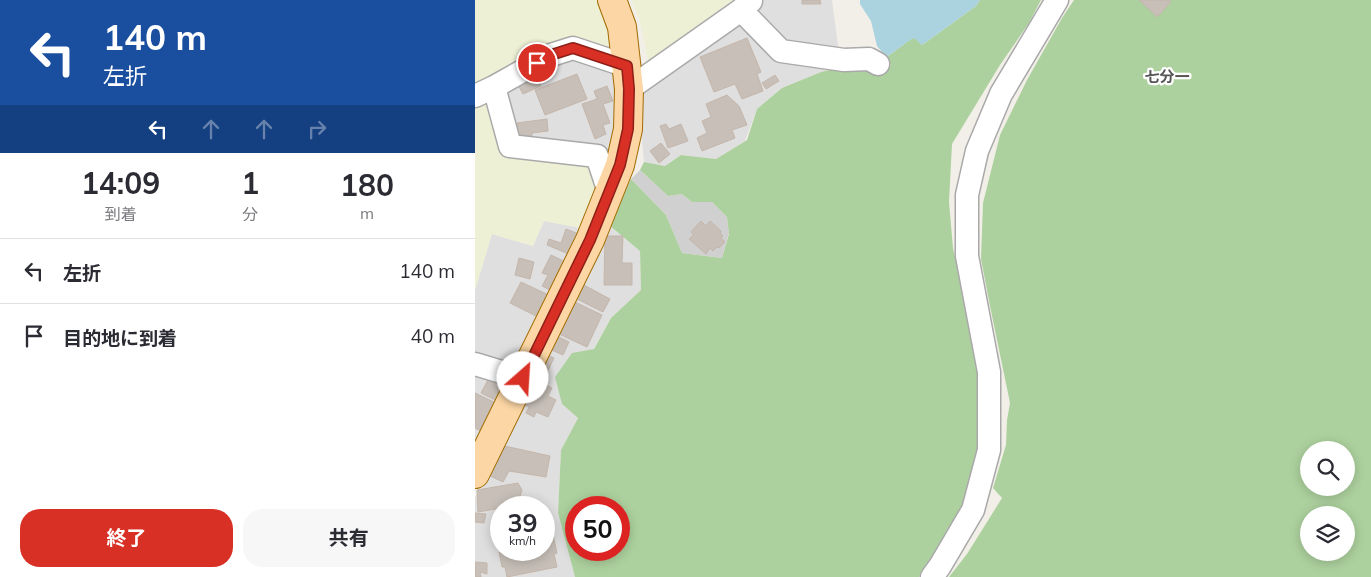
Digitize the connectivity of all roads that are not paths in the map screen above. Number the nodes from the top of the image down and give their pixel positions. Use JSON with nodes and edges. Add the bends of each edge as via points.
{"nodes":[{"id":1,"x":612,"y":0,"type":"edge"},
{"id":2,"x":1057,"y":0,"type":"edge"},
{"id":3,"x":747,"y":5,"type":"edge"},
{"id":4,"x":878,"y":64,"type":"dead end"},
{"id":5,"x":628,"y":77,"type":"junction"},
{"id":6,"x":484,"y":92,"type":"edge"},
{"id":7,"x":609,"y":192,"type":"junction"},
{"id":8,"x":475,"y":364,"type":"edge"},
{"id":9,"x":523,"y":378,"type":"junction"},
{"id":10,"x":475,"y":474,"type":"edge"},
{"id":11,"x":932,"y":577,"type":"edge"}],
"edges":[{"from":1,"to":5,"type":"main road","via":[[622,27]]},
{"from":2,"to":11,"type":"street","via":[[1001,94],[977,151],[967,194],[967,256],[989,372],[989,450],[973,510]]},
{"from":3,"to":4,"type":"street","via":[[781,51],[844,60],[869,59]]},
{"from":3,"to":5,"type":"street"},
{"from":5,"to":6,"type":"street","via":[[573,48],[551,55]]},
{"from":5,"to":7,"type":"main road","via":[[628,129],[620,165]]},
{"from":6,"to":7,"type":"street","via":[[510,146],[597,156]]},
{"from":7,"to":9,"type":"main road","via":[[590,240]]},
{"from":8,"to":9,"type":"street"},
{"from":9,"to":10,"type":"main road"}]}
